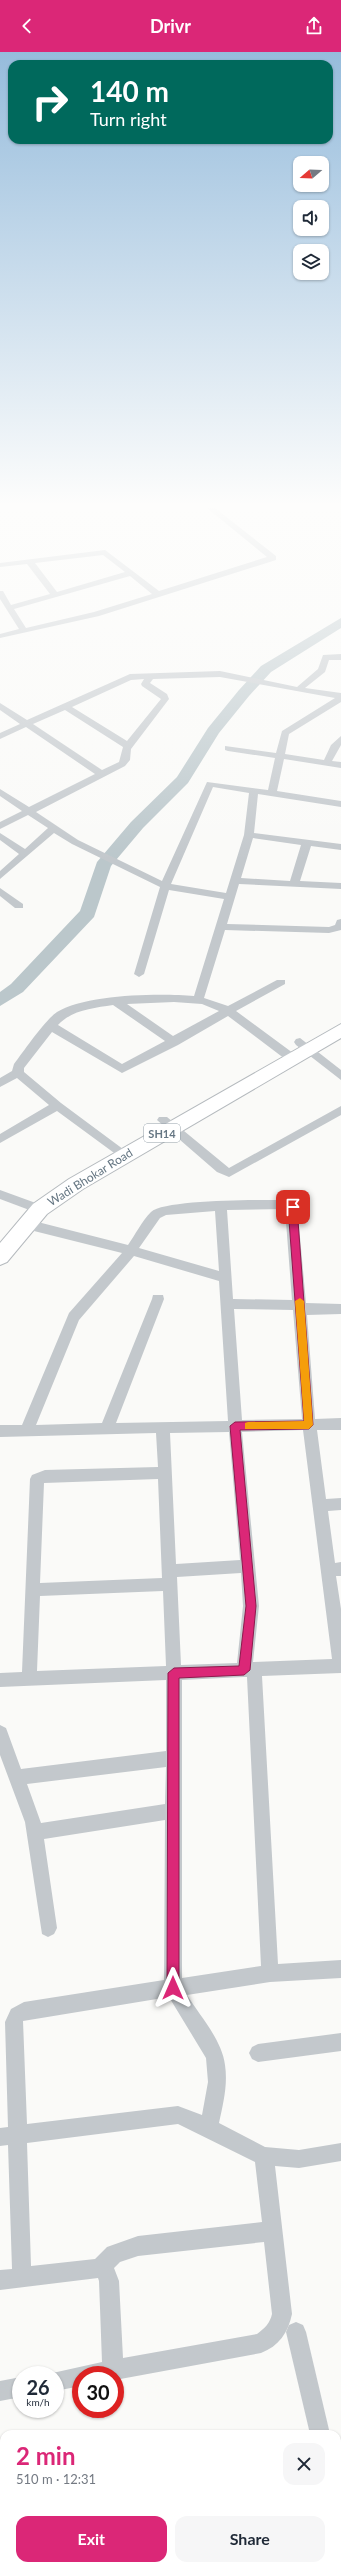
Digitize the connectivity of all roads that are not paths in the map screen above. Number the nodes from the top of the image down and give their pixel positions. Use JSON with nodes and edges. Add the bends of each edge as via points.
{"nodes":[{"id":1,"x":20,"y":626,"type":"edge"},
{"id":2,"x":47,"y":626,"type":"edge"},
{"id":3,"x":24,"y":631,"type":"junction"},
{"id":4,"x":0,"y":636,"type":"edge"},
{"id":5,"x":341,"y":656,"type":"edge"},
{"id":6,"x":151,"y":676,"type":"junction"},
{"id":7,"x":299,"y":690,"type":"junction"},
{"id":8,"x":341,"y":697,"type":"edge"},
{"id":9,"x":0,"y":706,"type":"edge"},
{"id":10,"x":65,"y":706,"type":"junction"},
{"id":11,"x":27,"y":724,"type":"junction"},
{"id":12,"x":0,"y":736,"type":"edge"},
{"id":13,"x":341,"y":740,"type":"edge"},
{"id":14,"x":128,"y":746,"type":"junction"},
{"id":15,"x":228,"y":748,"type":"dead end"},
{"id":16,"x":279,"y":755,"type":"junction"},
{"id":17,"x":327,"y":762,"type":"junction"},
{"id":18,"x":341,"y":764,"type":"edge"},
{"id":19,"x":103,"y":775,"type":"junction"},
{"id":20,"x":254,"y":791,"type":"junction"},
{"id":21,"x":0,"y":792,"type":"edge"},
{"id":22,"x":272,"y":794,"type":"junction"},
{"id":23,"x":341,"y":804,"type":"edge"},
{"id":24,"x":29,"y":811,"type":"junction"},
{"id":25,"x":0,"y":826,"type":"edge"},
{"id":26,"x":54,"y":828,"type":"junction"},
{"id":27,"x":249,"y":835,"type":"junction"},
{"id":28,"x":0,"y":836,"type":"edge"},
{"id":29,"x":307,"y":842,"type":"junction"},
{"id":30,"x":341,"y":847,"type":"edge"},
{"id":31,"x":25,"y":853,"type":"junction"},
{"id":32,"x":0,"y":876,"type":"edge"},
{"id":33,"x":236,"y":881,"type":"junction"},
{"id":34,"x":294,"y":885,"type":"junction"},
{"id":35,"x":165,"y":886,"type":"junction"},
{"id":36,"x":341,"y":886,"type":"edge"},
{"id":37,"x":0,"y":891,"type":"edge"},
{"id":38,"x":229,"y":896,"type":"junction"},
{"id":39,"x":20,"y":906,"type":"dead end"},
{"id":40,"x":341,"y":922,"type":"edge"},
{"id":41,"x":222,"y":927,"type":"junction"},
{"id":42,"x":139,"y":974,"type":"dead end"},
{"id":43,"x":281,"y":982,"type":"dead end"},
{"id":44,"x":198,"y":1000,"type":"junction"},
{"id":45,"x":116,"y":1001,"type":"junction"},
{"id":46,"x":229,"y":1011,"type":"junction"},
{"id":47,"x":341,"y":1019,"type":"edge"},
{"id":48,"x":51,"y":1026,"type":"junction"},
{"id":49,"x":341,"y":1030,"type":"edge"},
{"id":50,"x":174,"y":1042,"type":"junction"},
{"id":51,"x":296,"y":1051,"type":"junction"},
{"id":52,"x":18,"y":1073,"type":"junction"},
{"id":53,"x":341,"y":1076,"type":"edge"},
{"id":54,"x":0,"y":1083,"type":"edge"},
{"id":55,"x":56,"y":1106,"type":"junction"},
{"id":56,"x":341,"y":1110,"type":"edge"},
{"id":57,"x":167,"y":1124,"type":"junction"},
{"id":58,"x":0,"y":1139,"type":"edge"},
{"id":59,"x":119,"y":1151,"type":"junction"},
{"id":60,"x":0,"y":1194,"type":"edge"},
{"id":61,"x":221,"y":1206,"type":"junction"},
{"id":62,"x":34,"y":1207,"type":"junction"},
{"id":63,"x":26,"y":1224,"type":"junction"},
{"id":64,"x":0,"y":1234,"type":"edge"},
{"id":65,"x":129,"y":1250,"type":"junction"},
{"id":66,"x":0,"y":1257,"type":"edge"},
{"id":67,"x":225,"y":1278,"type":"junction"},
{"id":68,"x":158,"y":1299,"type":"dead end"},
{"id":69,"x":227,"y":1304,"type":"junction"},
{"id":70,"x":300,"y":1307,"type":"junction"},
{"id":71,"x":341,"y":1309,"type":"edge"},
{"id":72,"x":341,"y":1424,"type":"edge"},
{"id":73,"x":309,"y":1425,"type":"junction"},
{"id":74,"x":235,"y":1426,"type":"junction"},
{"id":75,"x":162,"y":1428,"type":"junction"},
{"id":76,"x":107,"y":1429,"type":"junction"},
{"id":77,"x":27,"y":1430,"type":"junction"},
{"id":78,"x":0,"y":1431,"type":"edge"},
{"id":79,"x":165,"y":1473,"type":"junction"},
{"id":80,"x":341,"y":1504,"type":"edge"},
{"id":81,"x":319,"y":1506,"type":"junction"},
{"id":82,"x":249,"y":1566,"type":"junction"},
{"id":83,"x":334,"y":1570,"type":"edge"},
{"id":84,"x":169,"y":1578,"type":"junction"},
{"id":85,"x":32,"y":1590,"type":"junction"},
{"id":86,"x":341,"y":1666,"type":"edge"},
{"id":87,"x":249,"y":1670,"type":"junction"},
{"id":88,"x":174,"y":1673,"type":"junction"},
{"id":89,"x":29,"y":1679,"type":"junction"},
{"id":90,"x":0,"y":1680,"type":"edge"},
{"id":91,"x":0,"y":1733,"type":"edge"},
{"id":92,"x":173,"y":1758,"type":"junction"},
{"id":93,"x":17,"y":1777,"type":"junction"},
{"id":94,"x":173,"y":1811,"type":"junction"},
{"id":95,"x":36,"y":1832,"type":"junction"},
{"id":96,"x":48,"y":1928,"type":"dead end"},
{"id":97,"x":341,"y":1969,"type":"edge"},
{"id":98,"x":270,"y":1972,"type":"junction"},
{"id":99,"x":173,"y":1988,"type":"junction"},
{"id":100,"x":341,"y":2042,"type":"edge"},
{"id":101,"x":258,"y":2053,"type":"dead end"},
{"id":102,"x":209,"y":2129,"type":"junction"},
{"id":103,"x":9,"y":2136,"type":"edge"},
{"id":104,"x":341,"y":2152,"type":"edge"},
{"id":105,"x":264,"y":2156,"type":"junction"},
{"id":106,"x":272,"y":2231,"type":"junction"},
{"id":107,"x":100,"y":2268,"type":"junction"},
{"id":108,"x":22,"y":2277,"type":"junction"},
{"id":109,"x":0,"y":2280,"type":"edge"},
{"id":110,"x":296,"y":2332,"type":"dead end"},
{"id":111,"x":112,"y":2366,"type":"edge"},
{"id":112,"x":124,"y":2368,"type":"edge"},
{"id":113,"x":12,"y":2389,"type":"edge"},
{"id":114,"x":0,"y":2391,"type":"edge"},
{"id":115,"x":319,"y":2430,"type":"edge"}],
"edges":[{"from":1,"to":3,"type":"street"},
{"from":2,"to":3,"type":"street"},
{"from":3,"to":4,"type":"street"},
{"from":5,"to":7,"type":"street","via":[[326,657],[322,670]]},
{"from":6,"to":7,"type":"street","via":[[236,675]]},
{"from":6,"to":10,"type":"street","via":[[128,677]]},
{"from":6,"to":14,"type":"street","via":[[146,684],[165,699]]},
{"from":7,"to":8,"type":"street"},
{"from":8,"to":16,"type":"street","via":[[285,733]]},
{"from":9,"to":11,"type":"street"},
{"from":10,"to":11,"type":"street"},
{"from":10,"to":14,"type":"street"},
{"from":11,"to":12,"type":"street"},
{"from":11,"to":19,"type":"street"},
{"from":13,"to":17,"type":"street","via":[[334,746]]},
{"from":14,"to":19,"type":"street","via":[[122,764]]},
{"from":15,"to":16,"type":"street"},
{"from":16,"to":17,"type":"street"},
{"from":16,"to":22,"type":"street"},
{"from":17,"to":18,"type":"street"},
{"from":19,"to":24,"type":"street"},
{"from":20,"to":22,"type":"street"},
{"from":20,"to":27,"type":"street"},
{"from":20,"to":35,"type":"street","via":[[210,784]]},
{"from":21,"to":24,"type":"street"},
{"from":22,"to":23,"type":"street"},
{"from":24,"to":25,"type":"street"},
{"from":24,"to":26,"type":"street"},
{"from":26,"to":31,"type":"street"},
{"from":26,"to":35,"type":"street","via":[[91,851]]},
{"from":27,"to":29,"type":"street"},
{"from":27,"to":33,"type":"street"},
{"from":28,"to":31,"type":"street"},
{"from":29,"to":30,"type":"street"},
{"from":29,"to":34,"type":"street"},
{"from":31,"to":32,"type":"street"},
{"from":33,"to":34,"type":"street"},
{"from":33,"to":38,"type":"street"},
{"from":34,"to":36,"type":"street"},
{"from":35,"to":38,"type":"street"},
{"from":35,"to":42,"type":"street"},
{"from":37,"to":39,"type":"street"},
{"from":38,"to":41,"type":"street"},
{"from":40,"to":41,"type":"street","via":[[339,927],[328,930]]},
{"from":41,"to":44,"type":"street"},
{"from":43,"to":46,"type":"street"},
{"from":44,"to":45,"type":"street","via":[[174,998]]},
{"from":44,"to":46,"type":"street"},
{"from":45,"to":48,"type":"street","via":[[80,1007],[61,1015]]},
{"from":45,"to":50,"type":"street"},
{"from":46,"to":50,"type":"street"},
{"from":46,"to":51,"type":"street"},
{"from":47,"to":51,"type":"main road","name":"Wadi Bhokar Road","number":"SH14"},
{"from":48,"to":50,"type":"street","via":[[122,1069]]},
{"from":48,"to":52,"type":"street","via":[[18,1067]]},
{"from":49,"to":51,"type":"main road","name":"Wadi Bhokar Road","number":"SH14"},
{"from":51,"to":53,"type":"street"},
{"from":51,"to":57,"type":"main road","name":"Wadi Bhokar Road","number":"SH14"},
{"from":52,"to":54,"type":"street"},
{"from":52,"to":55,"type":"street"},
{"from":55,"to":58,"type":"street"},
{"from":55,"to":59,"type":"street"},
{"from":56,"to":57,"type":"street","via":[[228,1172]]},
{"from":57,"to":59,"type":"main road","name":"Wadi Bhokar Road","number":"SH14"},
{"from":59,"to":62,"type":"main road","name":"Wadi Bhokar Road","number":"SH14"},
{"from":60,"to":62,"type":"street"},
{"from":61,"to":65,"type":"street","via":[[159,1213]]},
{"from":61,"to":67,"type":"street"},
{"from":61,"to":70,"type":"street","via":[[291,1204]]},
{"from":62,"to":63,"type":"main road","name":"Wadi Bhokar Road","number":"SH14"},
{"from":62,"to":64,"type":"main road","name":"Wadi Bhokar Road","number":"SH14"},
{"from":63,"to":65,"type":"street"},
{"from":63,"to":66,"type":"main road","name":"Wadi Bhokar Road","number":"SH14"},
{"from":65,"to":67,"type":"street"},
{"from":65,"to":77,"type":"street","via":[[122,1263],[74,1317]]},
{"from":67,"to":69,"type":"street"},
{"from":68,"to":76,"type":"street"},
{"from":69,"to":70,"type":"street"},
{"from":69,"to":74,"type":"street"},
{"from":70,"to":71,"type":"street"},
{"from":70,"to":73,"type":"street"},
{"from":72,"to":73,"type":"street"},
{"from":73,"to":74,"type":"street"},
{"from":73,"to":81,"type":"street"},
{"from":74,"to":75,"type":"street"},
{"from":74,"to":82,"type":"street"},
{"from":75,"to":76,"type":"street"},
{"from":75,"to":79,"type":"street"},
{"from":76,"to":77,"type":"street"},
{"from":77,"to":78,"type":"street"},
{"from":79,"to":84,"type":"street"},
{"from":79,"to":85,"type":"street","via":[[45,1476],[37,1479]]},
{"from":80,"to":81,"type":"street"},
{"from":81,"to":83,"type":"street"},
{"from":82,"to":84,"type":"street"},
{"from":82,"to":87,"type":"street"},
{"from":83,"to":86,"type":"street"},
{"from":84,"to":85,"type":"street"},
{"from":84,"to":88,"type":"street"},
{"from":85,"to":89,"type":"street"},
{"from":86,"to":87,"type":"street"},
{"from":87,"to":88,"type":"street"},
{"from":87,"to":98,"type":"street"},
{"from":88,"to":89,"type":"street"},
{"from":88,"to":92,"type":"street"},
{"from":89,"to":90,"type":"street"},
{"from":91,"to":93,"type":"street"},
{"from":92,"to":93,"type":"street"},
{"from":92,"to":94,"type":"street"},
{"from":93,"to":95,"type":"street"},
{"from":94,"to":95,"type":"street"},
{"from":94,"to":99,"type":"street"},
{"from":95,"to":96,"type":"street"},
{"from":97,"to":98,"type":"street"},
{"from":98,"to":99,"type":"street"},
{"from":99,"to":102,"type":"street","via":[[217,2063],[217,2081]]},
{"from":99,"to":103,"type":"street","via":[[24,2011],[17,2015],[14,2022]]},
{"from":100,"to":101,"type":"street"},
{"from":102,"to":103,"type":"street","via":[[178,2115]]},
{"from":102,"to":105,"type":"street"},
{"from":103,"to":108,"type":"street"},
{"from":104,"to":105,"type":"street","via":[[299,2159]]},
{"from":105,"to":106,"type":"street"},
{"from":106,"to":107,"type":"street","via":[[138,2246],[114,2254]]},
{"from":106,"to":112,"type":"street","via":[[282,2314],[273,2335],[262,2343]]},
{"from":107,"to":108,"type":"street"},
{"from":107,"to":111,"type":"street","via":[[105,2270],[109,2281]]},
{"from":108,"to":109,"type":"street"},
{"from":110,"to":115,"type":"street"},
{"from":113,"to":114,"type":"street"}]}
